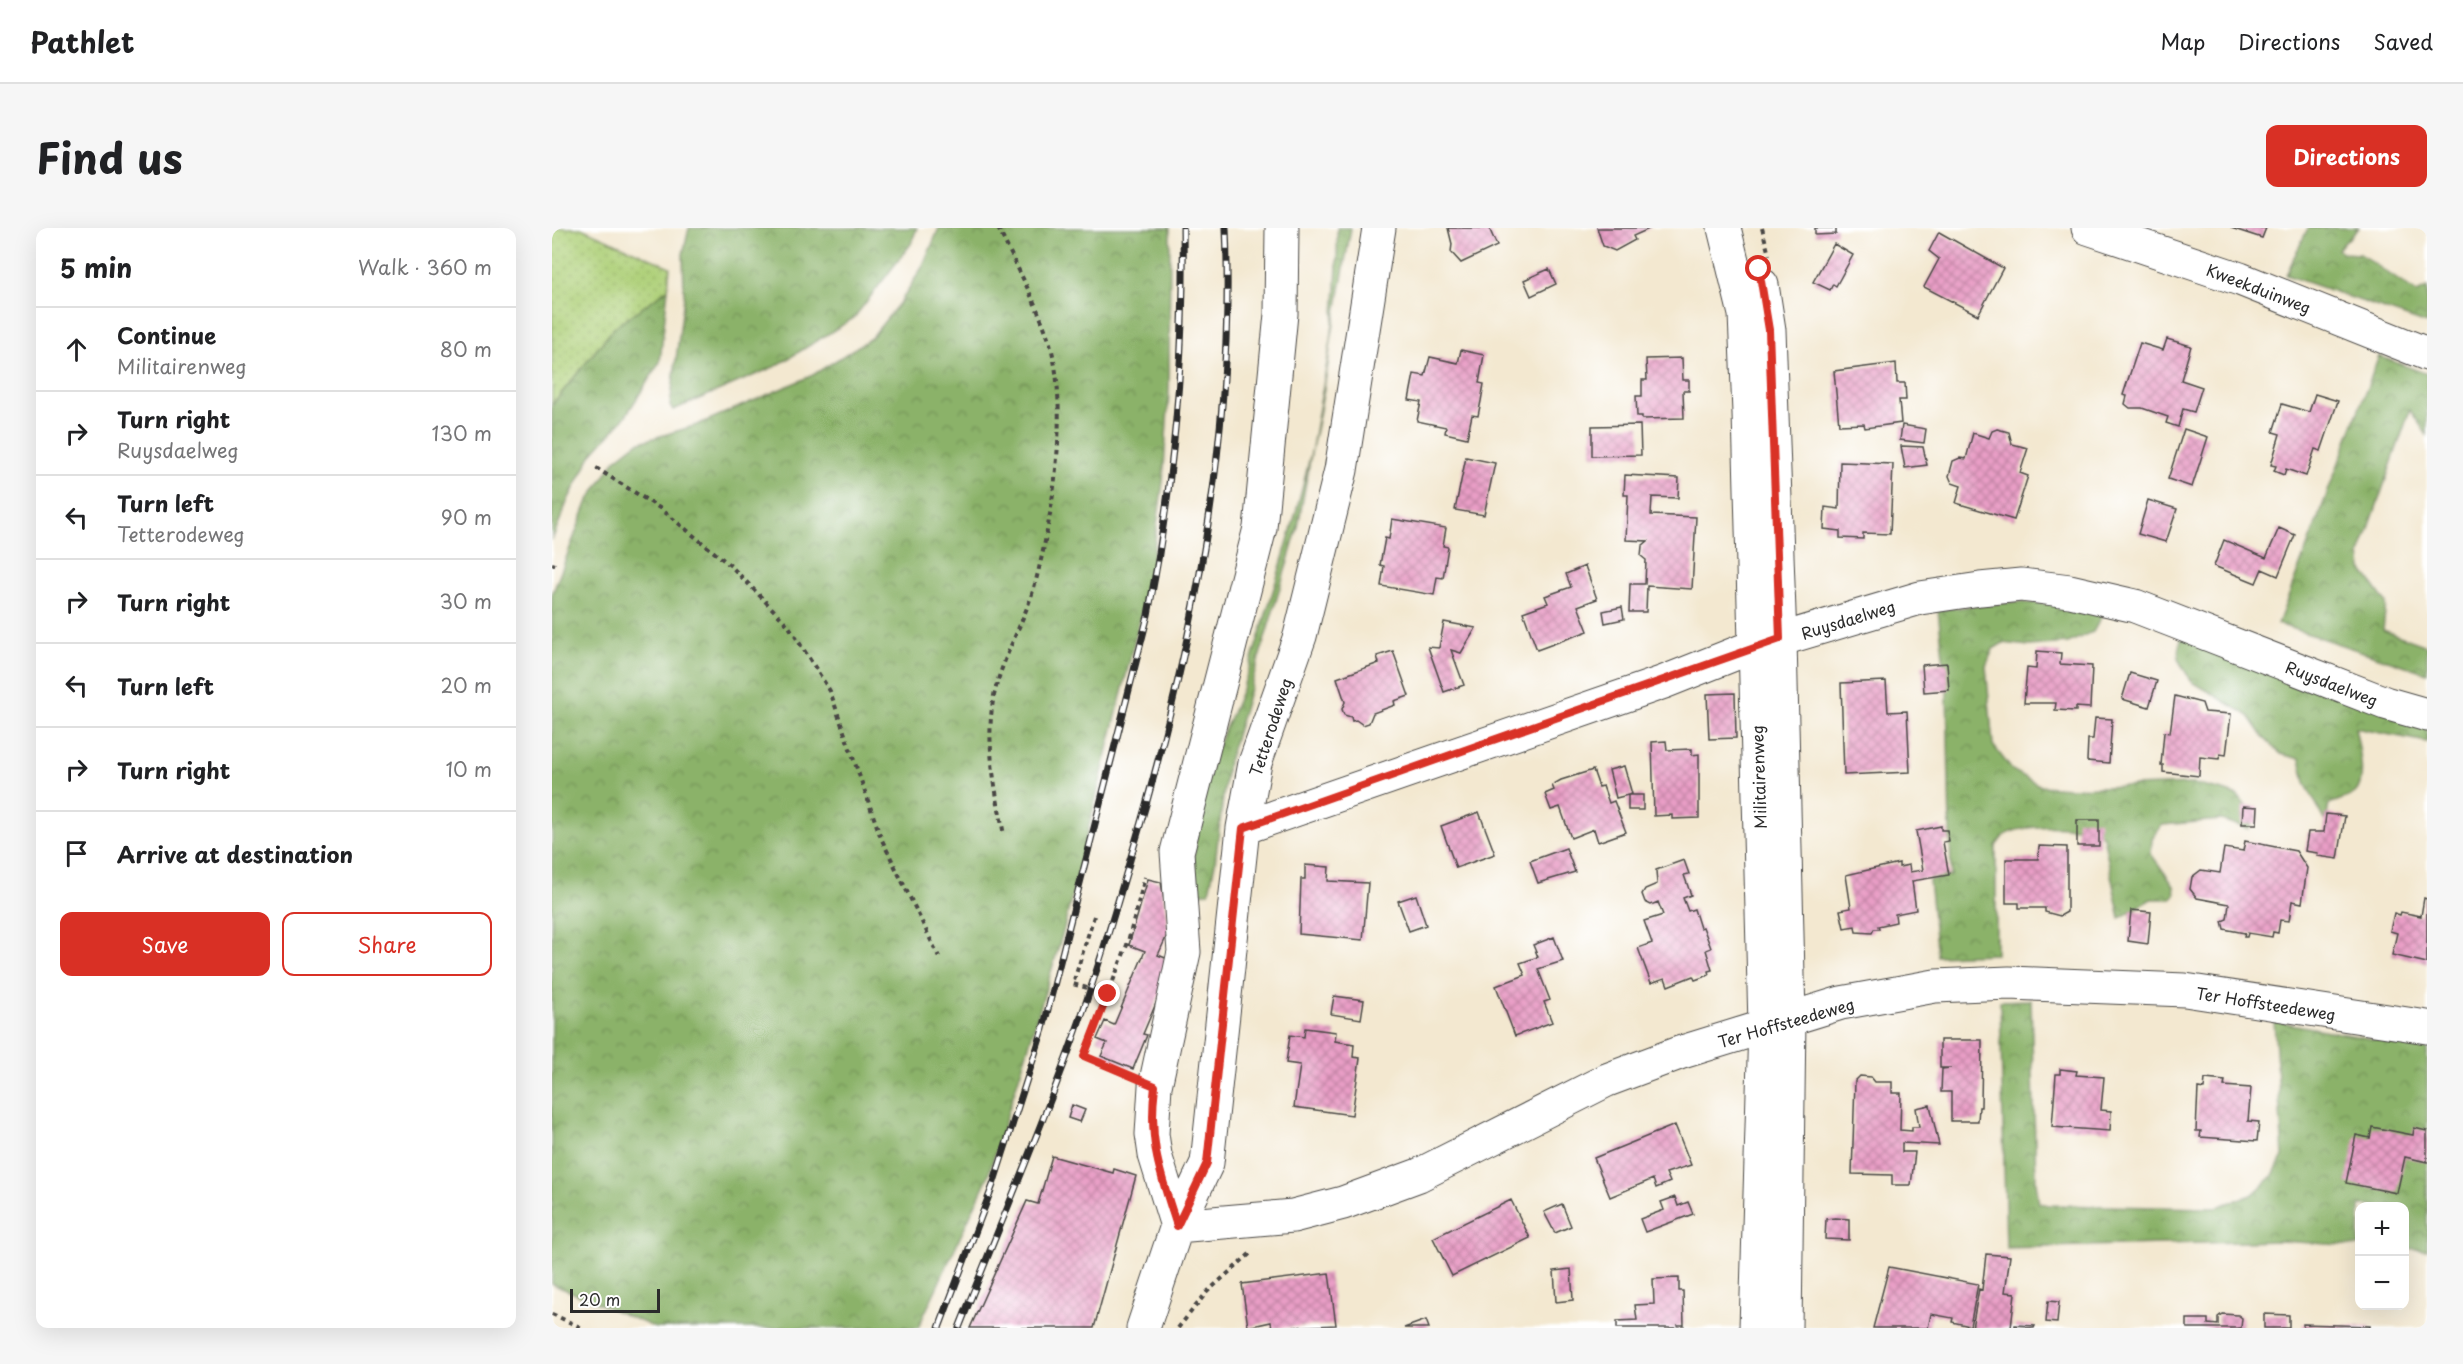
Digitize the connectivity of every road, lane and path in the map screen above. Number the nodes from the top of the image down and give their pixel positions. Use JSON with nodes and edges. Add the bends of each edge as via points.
{"nodes":[{"id":1,"x":998,"y":228,"type":"edge"},
{"id":2,"x":1282,"y":228,"type":"edge"},
{"id":3,"x":1379,"y":228,"type":"edge"},
{"id":4,"x":1724,"y":228,"type":"edge"},
{"id":5,"x":1748,"y":228,"type":"edge"},
{"id":6,"x":2088,"y":228,"type":"edge"},
{"id":7,"x":2427,"y":354,"type":"edge"},
{"id":8,"x":596,"y":468,"type":"dead end"},
{"id":9,"x":1767,"y":644,"type":"junction"},
{"id":10,"x":2427,"y":715,"type":"edge"},
{"id":11,"x":1243,"y":828,"type":"junction"},
{"id":12,"x":1004,"y":835,"type":"dead end"},
{"id":13,"x":1177,"y":852,"type":"junction"},
{"id":14,"x":1094,"y":916,"type":"dead end"},
{"id":15,"x":939,"y":957,"type":"dead end"},
{"id":16,"x":1108,"y":994,"type":"junction"},
{"id":17,"x":1777,"y":1022,"type":"junction"},
{"id":18,"x":2427,"y":1027,"type":"edge"},
{"id":19,"x":1155,"y":1086,"type":"junction"},
{"id":20,"x":1293,"y":1216,"type":"junction"},
{"id":21,"x":1177,"y":1226,"type":"junction"},
{"id":22,"x":552,"y":1314,"type":"edge"},
{"id":23,"x":582,"y":1328,"type":"edge"},
{"id":24,"x":1143,"y":1328,"type":"edge"},
{"id":25,"x":1178,"y":1328,"type":"edge"},
{"id":26,"x":1756,"y":1328,"type":"edge"},
{"id":27,"x":1785,"y":1328,"type":"edge"}],
"edges":[{"from":1,"to":12,"type":"path","via":[[1049,342],[1059,397],[1053,495],[1035,585],[995,689],[989,725]]},
{"from":2,"to":13,"type":"street","via":[[1281,314],[1260,528]]},
{"from":3,"to":11,"type":"street","name":"Tetterodeweg","via":[[1341,470],[1300,636],[1255,763]]},
{"from":4,"to":9,"type":"street","name":"Militairenweg","via":[[1745,314]]},
{"from":5,"to":9,"type":"street","name":"Militairenweg","via":[[1769,330]]},
{"from":6,"to":7,"type":"street","name":"Kweekduinweg","via":[[2240,279]]},
{"from":8,"to":15,"type":"path","via":[[670,516],[731,566],[788,625],[830,691],[881,838]]},
{"from":9,"to":10,"type":"street","name":"Ruysdaelweg","via":[[1920,598],[2021,585],[2135,606],[2385,703]]},
{"from":9,"to":11,"type":"street","name":"Ruysdaelweg"},
{"from":9,"to":17,"type":"street","name":"Militairenweg"},
{"from":11,"to":21,"type":"street","name":"Tetterodeweg","via":[[1207,1163]]},
{"from":13,"to":16,"type":"path","via":[[1147,872],[1127,945]]},
{"from":13,"to":19,"type":"street","via":[[1184,952]]},
{"from":14,"to":16,"type":"path","via":[[1073,984]]},
{"from":16,"to":19,"type":"path","via":[[1084,1056]]},
{"from":17,"to":18,"type":"street","name":"Ter Hoffsteedeweg","via":[[1841,1003],[1935,986],[2009,983],[2185,990]]},
{"from":17,"to":20,"type":"street","name":"Ter Hoffsteedeweg","via":[[1607,1080],[1386,1189]]},
{"from":17,"to":26,"type":"street","name":"Militairenweg"},
{"from":17,"to":27,"type":"street","name":"Militairenweg"},
{"from":19,"to":21,"type":"street","via":[[1155,1155]]},
{"from":20,"to":21,"type":"street","name":"Ter Hoffsteedeweg"},
{"from":20,"to":25,"type":"path","via":[[1207,1292]]},
{"from":21,"to":24,"type":"street","name":"Tetterodeweg"},
{"from":22,"to":23,"type":"path"}]}
